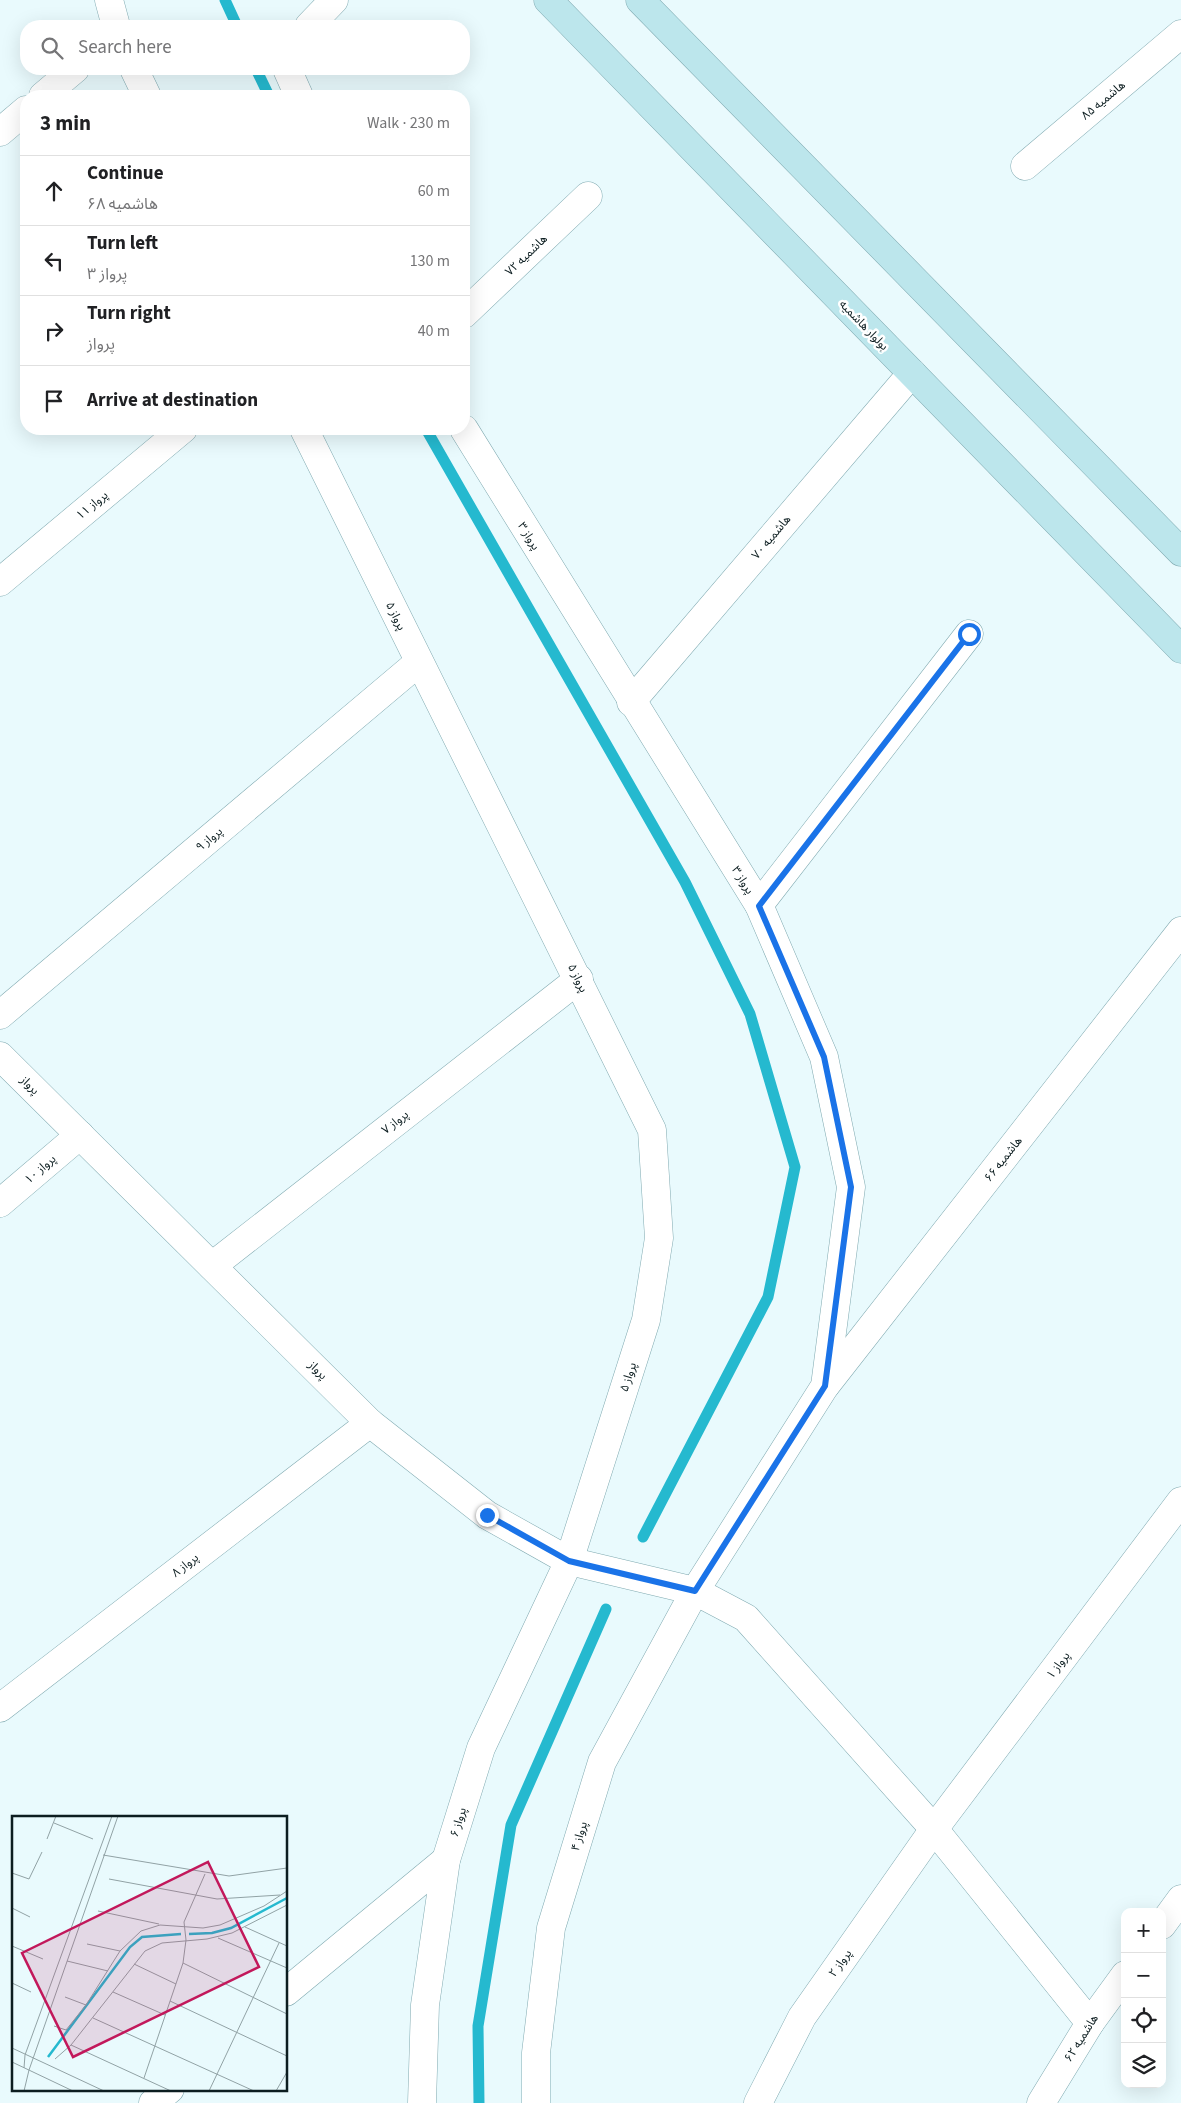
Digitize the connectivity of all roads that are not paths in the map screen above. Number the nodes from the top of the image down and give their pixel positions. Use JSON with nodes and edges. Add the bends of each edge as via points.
{"nodes":[{"id":1,"x":109,"y":0,"type":"edge"},
{"id":2,"x":334,"y":0,"type":"edge"},
{"id":3,"x":548,"y":0,"type":"edge"},
{"id":4,"x":640,"y":0,"type":"edge"},
{"id":5,"x":114,"y":20,"type":"edge"},
{"id":6,"x":315,"y":20,"type":"edge"},
{"id":7,"x":1181,"y":34,"type":"edge"},
{"id":8,"x":68,"y":75,"type":"edge"},
{"id":9,"x":137,"y":75,"type":"edge"},
{"id":10,"x":290,"y":75,"type":"edge"},
{"id":11,"x":49,"y":90,"type":"edge"},
{"id":12,"x":144,"y":90,"type":"edge"},
{"id":13,"x":297,"y":90,"type":"edge"},
{"id":14,"x":20,"y":115,"type":"edge"},
{"id":15,"x":0,"y":132,"type":"edge"},
{"id":16,"x":1025,"y":166,"type":"dead end"},
{"id":17,"x":588,"y":196,"type":"dead end"},
{"id":18,"x":470,"y":308,"type":"edge"},
{"id":19,"x":912,"y":373,"type":"junction"},
{"id":20,"x":176,"y":435,"type":"edge"},
{"id":21,"x":307,"y":435,"type":"edge"},
{"id":22,"x":468,"y":435,"type":"edge"},
{"id":23,"x":1181,"y":552,"type":"edge"},
{"id":24,"x":0,"y":582,"type":"edge"},
{"id":25,"x":969,"y":634,"type":"dead end"},
{"id":26,"x":1181,"y":649,"type":"edge"},
{"id":27,"x":419,"y":662,"type":"junction"},
{"id":28,"x":632,"y":702,"type":"junction"},
{"id":29,"x":759,"y":906,"type":"junction"},
{"id":30,"x":1181,"y":932,"type":"edge"},
{"id":31,"x":579,"y":979,"type":"junction"},
{"id":32,"x":0,"y":1015,"type":"edge"},
{"id":33,"x":0,"y":1056,"type":"edge"},
{"id":34,"x":80,"y":1135,"type":"junction"},
{"id":35,"x":0,"y":1203,"type":"edge"},
{"id":36,"x":212,"y":1266,"type":"junction"},
{"id":37,"x":825,"y":1386,"type":"junction"},
{"id":38,"x":370,"y":1423,"type":"junction"},
{"id":39,"x":1181,"y":1501,"type":"edge"},
{"id":40,"x":569,"y":1561,"type":"junction"},
{"id":41,"x":695,"y":1591,"type":"junction"},
{"id":42,"x":0,"y":1708,"type":"edge"},
{"id":43,"x":934,"y":1829,"type":"junction"},
{"id":44,"x":446,"y":1860,"type":"junction"},
{"id":45,"x":1181,"y":1899,"type":"edge"},
{"id":46,"x":1166,"y":1920,"type":"edge"},
{"id":47,"x":1121,"y":1980,"type":"edge"},
{"id":48,"x":288,"y":1990,"type":"edge"},
{"id":49,"x":1090,"y":2023,"type":"junction"},
{"id":50,"x":169,"y":2090,"type":"edge"},
{"id":51,"x":153,"y":2103,"type":"edge"},
{"id":52,"x":422,"y":2103,"type":"edge"},
{"id":53,"x":536,"y":2103,"type":"edge"},
{"id":54,"x":758,"y":2103,"type":"edge"},
{"id":55,"x":1041,"y":2103,"type":"edge"}],
"edges":[{"from":1,"to":5,"type":"street"},
{"from":2,"to":6,"type":"street"},
{"from":3,"to":19,"type":"main road","name":"بولوار هاشمیه"},
{"from":4,"to":23,"type":"main road"},
{"from":7,"to":16,"type":"street","name":"هاشمیه ۸۵"},
{"from":8,"to":11,"type":"street"},
{"from":9,"to":12,"type":"street"},
{"from":10,"to":13,"type":"street"},
{"from":14,"to":15,"type":"street"},
{"from":17,"to":18,"type":"street","name":"هاشمیه ۷۲"},
{"from":19,"to":26,"type":"main road","name":"بولوار هاشمیه"},
{"from":19,"to":28,"type":"street","name":"هاشمیه ۷۰"},
{"from":20,"to":24,"type":"street","name":"پرواز ۱۱"},
{"from":21,"to":27,"type":"street","name":"پرواز ۵"},
{"from":22,"to":28,"type":"street","name":"پرواز ۳"},
{"from":25,"to":29,"type":"street"},
{"from":27,"to":31,"type":"street","name":"پرواز ۵"},
{"from":27,"to":32,"type":"street","name":"پرواز ۹"},
{"from":28,"to":29,"type":"street","name":"پرواز ۳"},
{"from":29,"to":37,"type":"street","name":"پرواز ۳","via":[[824,1057],[851,1187]]},
{"from":30,"to":37,"type":"street","name":"هاشمیه ۶۶"},
{"from":31,"to":36,"type":"street","name":"پرواز ۷"},
{"from":31,"to":40,"type":"street","name":"پرواز ۵","via":[[652,1130],[659,1238],[646,1320]]},
{"from":33,"to":34,"type":"street","name":"پرواز"},
{"from":34,"to":35,"type":"street","name":"پرواز ۱۰"},
{"from":34,"to":36,"type":"street","name":"پرواز"},
{"from":36,"to":38,"type":"street","name":"پرواز"},
{"from":37,"to":41,"type":"street","name":"پرواز ۳"},
{"from":38,"to":40,"type":"street","name":"پرواز","via":[[487,1515]]},
{"from":38,"to":42,"type":"street","name":"پرواز ۸"},
{"from":39,"to":43,"type":"street","name":"پرواز ۱"},
{"from":40,"to":41,"type":"street","name":"پرواز"},
{"from":40,"to":44,"type":"street","name":"پرواز ۶","via":[[481,1748]]},
{"from":41,"to":43,"type":"street","name":"پرواز","via":[[746,1618]]},
{"from":41,"to":53,"type":"street","name":"پرواز ۴","via":[[602,1762],[551,1928],[536,2053]]},
{"from":43,"to":49,"type":"street","name":"پرواز"},
{"from":43,"to":54,"type":"street","name":"پرواز ۲","via":[[802,2017]]},
{"from":44,"to":48,"type":"street"},
{"from":44,"to":52,"type":"street","name":"پرواز ۶","via":[[425,2005]]},
{"from":45,"to":46,"type":"street"},
{"from":47,"to":49,"type":"street","name":"هاشمیه ۶۲"},
{"from":49,"to":55,"type":"street","name":"هاشمیه ۶۲"},
{"from":50,"to":51,"type":"street"}]}
